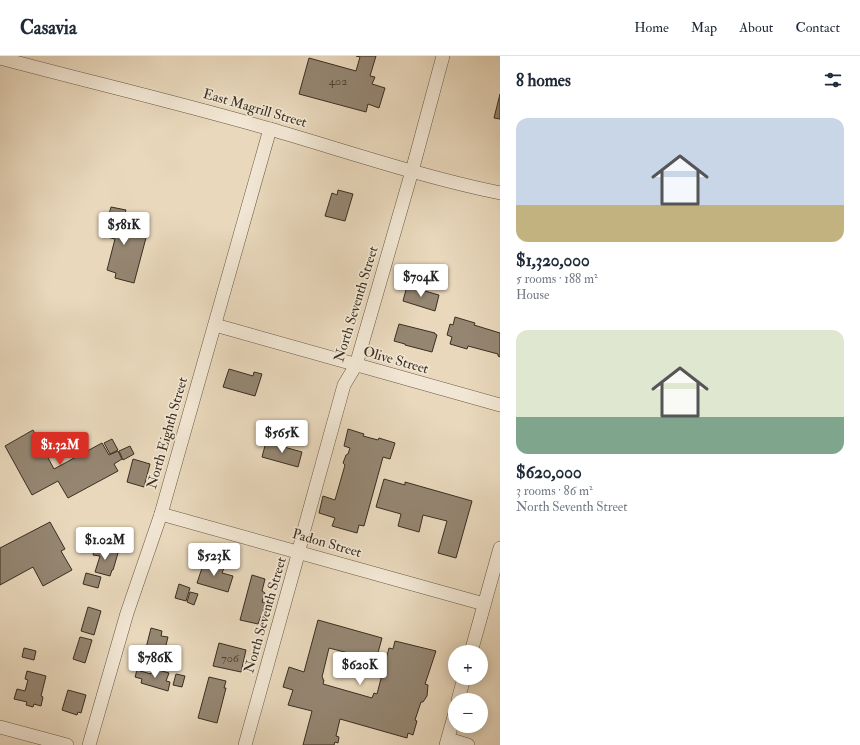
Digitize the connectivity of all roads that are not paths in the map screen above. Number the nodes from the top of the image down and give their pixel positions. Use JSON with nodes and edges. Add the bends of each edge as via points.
{"nodes":[{"id":1,"x":443,"y":56,"type":"edge"},
{"id":2,"x":0,"y":58,"type":"edge"},
{"id":3,"x":270,"y":129,"type":"junction"},
{"id":4,"x":412,"y":171,"type":"junction"},
{"id":5,"x":500,"y":193,"type":"edge"},
{"id":6,"x":215,"y":325,"type":"junction"},
{"id":7,"x":356,"y":365,"type":"junction"},
{"id":8,"x":500,"y":405,"type":"edge"},
{"id":9,"x":161,"y":514,"type":"junction"},
{"id":10,"x":299,"y":551,"type":"junction"},
{"id":11,"x":499,"y":554,"type":"edge"},
{"id":12,"x":484,"y":604,"type":"junction"},
{"id":13,"x":473,"y":645,"type":"edge"},
{"id":14,"x":0,"y":727,"type":"edge"},
{"id":15,"x":447,"y":742,"type":"edge"},
{"id":16,"x":67,"y":745,"type":"edge"},
{"id":17,"x":89,"y":745,"type":"edge"},
{"id":18,"x":245,"y":745,"type":"edge"},
{"id":19,"x":468,"y":745,"type":"edge"}],
"edges":[{"from":1,"to":4,"type":"street","name":"North Seventh Street"},
{"from":2,"to":3,"type":"street","name":"East Magrill Street"},
{"from":3,"to":4,"type":"street","name":"East Magrill Street"},
{"from":3,"to":6,"type":"street","name":"North Eighth Street"},
{"from":4,"to":5,"type":"street","name":"East Magrill Street"},
{"from":4,"to":7,"type":"street","name":"North Seventh Street"},
{"from":6,"to":7,"type":"street","name":"Olive Street"},
{"from":6,"to":9,"type":"street","name":"North Eighth Street"},
{"from":7,"to":8,"type":"street","name":"Olive Street"},
{"from":7,"to":10,"type":"street","name":"North Seventh Street","via":[[344,385]]},
{"from":9,"to":10,"type":"street","name":"Padon Street"},
{"from":9,"to":17,"type":"street","name":"North Eighth Street","via":[[128,608]]},
{"from":10,"to":12,"type":"street","name":"Padon Street"},
{"from":10,"to":18,"type":"street","name":"North Seventh Street"},
{"from":11,"to":12,"type":"street"},
{"from":12,"to":13,"type":"street"},
{"from":14,"to":16,"type":"street"},
{"from":15,"to":19,"type":"street"}]}
